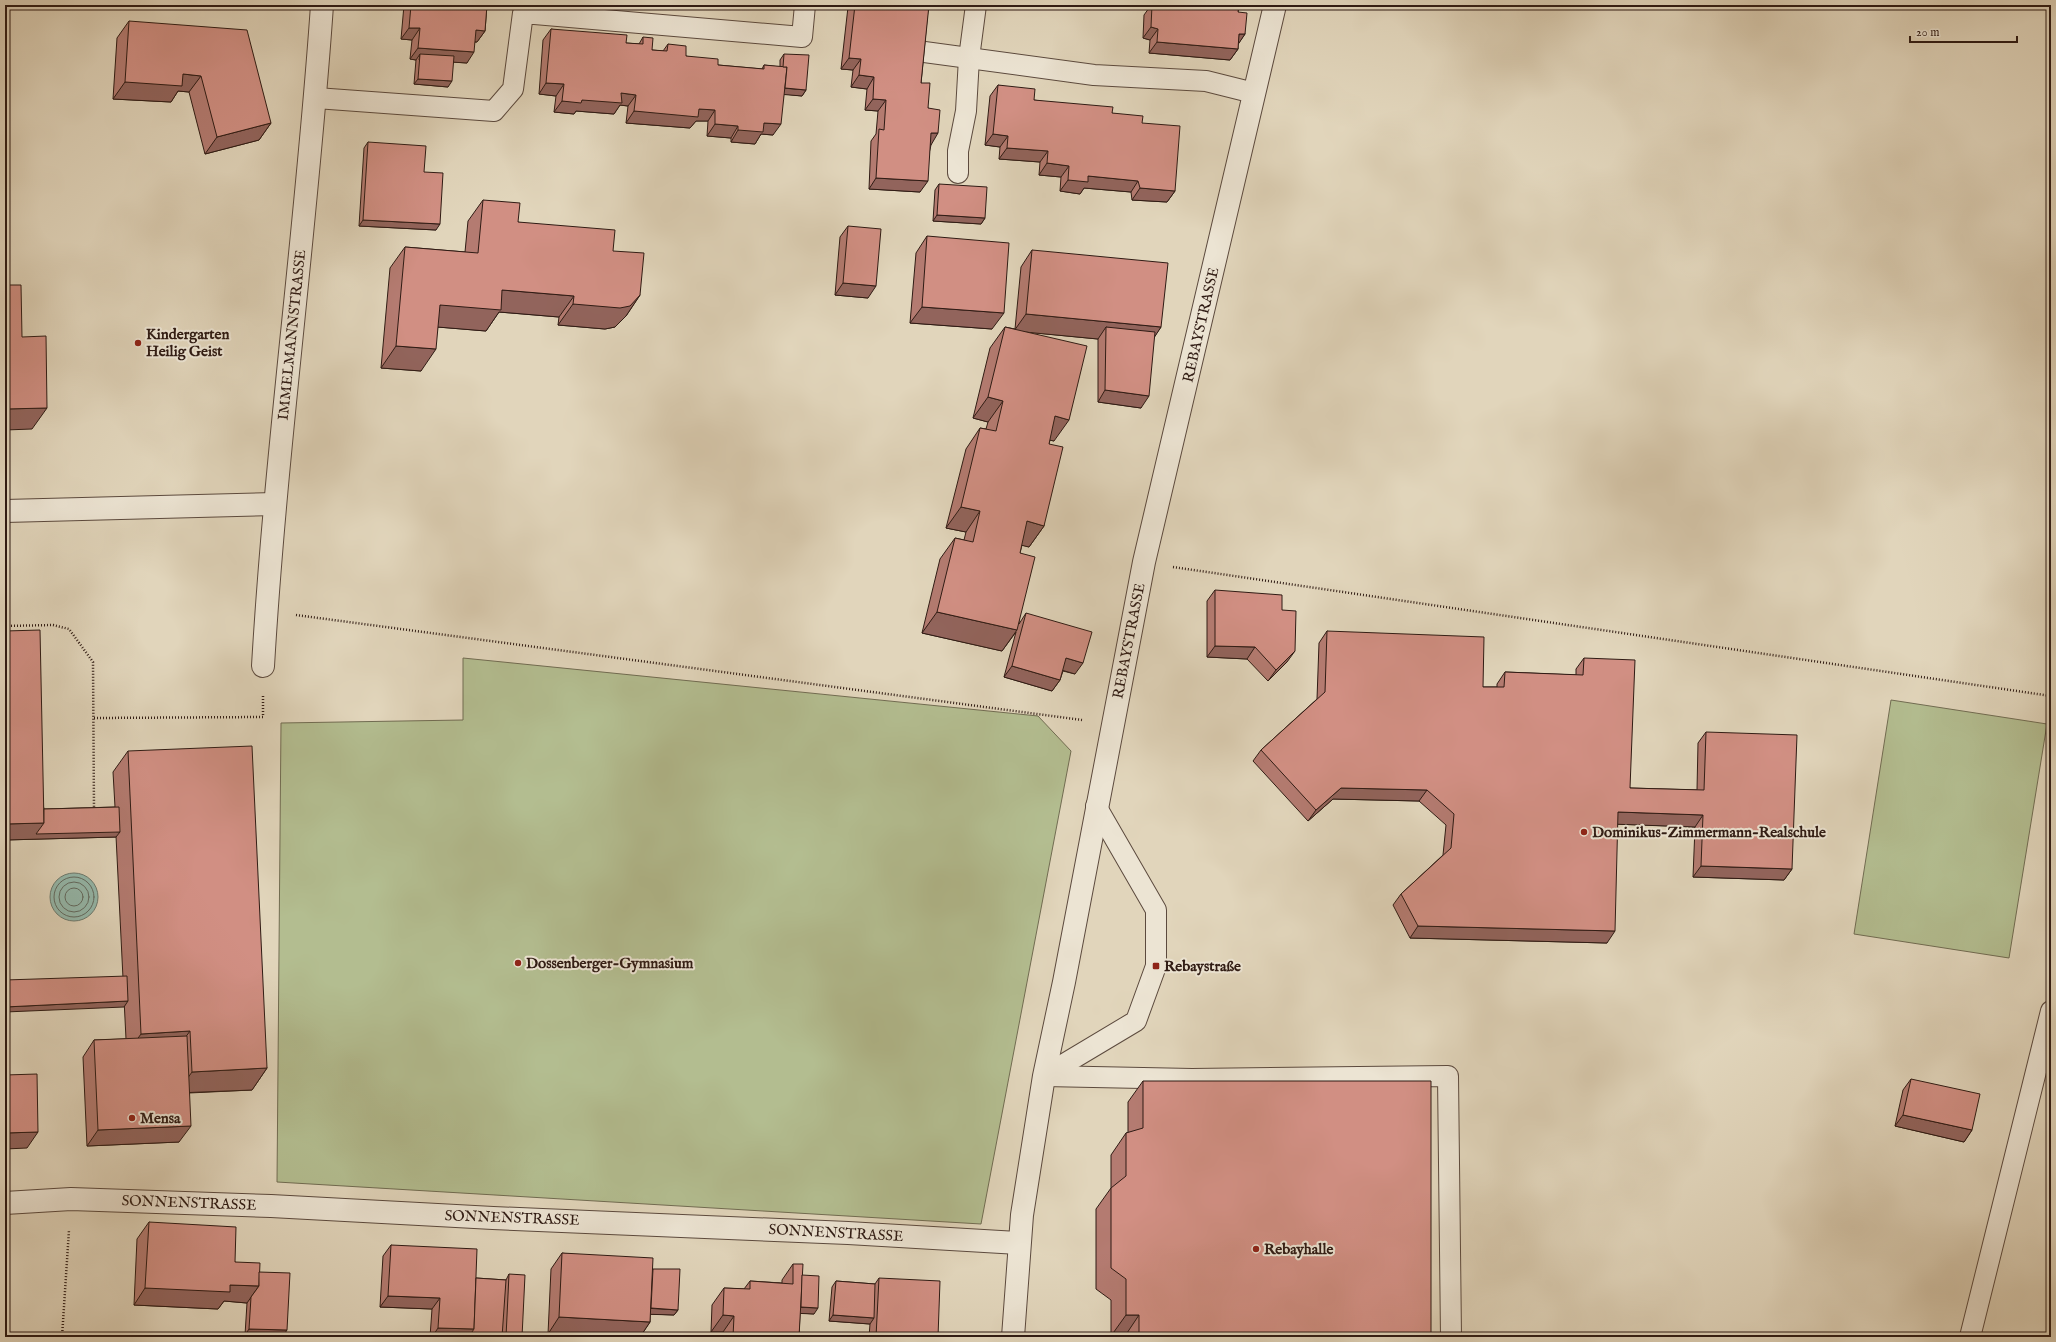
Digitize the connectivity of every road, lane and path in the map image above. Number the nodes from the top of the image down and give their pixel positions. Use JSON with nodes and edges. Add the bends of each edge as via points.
{"nodes":[{"id":1,"x":322,"y":5,"type":"edge"},
{"id":2,"x":805,"y":5,"type":"edge"},
{"id":3,"x":976,"y":5,"type":"edge"},
{"id":4,"x":1275,"y":5,"type":"edge"},
{"id":5,"x":917,"y":52,"type":"edge"},
{"id":6,"x":970,"y":58,"type":"junction"},
{"id":7,"x":1254,"y":93,"type":"junction"},
{"id":8,"x":316,"y":98,"type":"junction"},
{"id":9,"x":958,"y":173,"type":"dead end"},
{"id":10,"x":274,"y":504,"type":"junction"},
{"id":11,"x":5,"y":511,"type":"edge"},
{"id":12,"x":1144,"y":562,"type":"junction"},
{"id":13,"x":266,"y":611,"type":"junction"},
{"id":14,"x":5,"y":626,"type":"edge"},
{"id":15,"x":263,"y":666,"type":"joint"},
{"id":16,"x":2051,"y":696,"type":"edge"},
{"id":17,"x":94,"y":718,"type":"junction"},
{"id":18,"x":1113,"y":724,"type":"junction"},
{"id":19,"x":1096,"y":806,"type":"junction"},
{"id":20,"x":94,"y":813,"type":"edge"},
{"id":21,"x":2051,"y":1011,"type":"edge"},
{"id":22,"x":1044,"y":1076,"type":"junction"},
{"id":23,"x":71,"y":1199,"type":"junction"},
{"id":24,"x":5,"y":1203,"type":"edge"},
{"id":25,"x":1019,"y":1243,"type":"junction"},
{"id":26,"x":62,"y":1337,"type":"edge"},
{"id":27,"x":1013,"y":1337,"type":"edge"},
{"id":28,"x":1451,"y":1337,"type":"edge"},
{"id":29,"x":1970,"y":1337,"type":"edge"}],
"edges":[{"from":1,"to":8,"type":"street","name":"IMMELMANNSTRASSE"},
{"from":2,"to":8,"type":"lane","via":[[802,37],[523,13],[513,89],[494,111]]},
{"from":3,"to":6,"type":"lane"},
{"from":4,"to":7,"type":"street","name":"REBAYSTRASSE"},
{"from":5,"to":6,"type":"lane"},
{"from":6,"to":7,"type":"lane","via":[[1094,75],[1206,81]]},
{"from":6,"to":9,"type":"lane","via":[[966,111],[958,151]]},
{"from":7,"to":12,"type":"street","name":"REBAYSTRASSE"},
{"from":8,"to":10,"type":"street","name":"IMMELMANNSTRASSE"},
{"from":10,"to":11,"type":"street"},
{"from":10,"to":13,"type":"street","name":"IMMELMANNSTRASSE"},
{"from":12,"to":16,"type":"path"},
{"from":12,"to":18,"type":"street","name":"REBAYSTRASSE"},
{"from":13,"to":15,"type":"street","name":"IMMELMANNSTRASSE"},
{"from":13,"to":18,"type":"path"},
{"from":14,"to":17,"type":"path","via":[[53,625],[69,629],[93,662]]},
{"from":15,"to":17,"type":"path","via":[[263,717]]},
{"from":17,"to":20,"type":"path"},
{"from":18,"to":19,"type":"street","name":"REBAYSTRASSE"},
{"from":19,"to":22,"type":"street","name":"REBAYSTRASSE"},
{"from":19,"to":22,"type":"lane","via":[[1156,910],[1156,966],[1136,1021]]},
{"from":21,"to":29,"type":"lane"},
{"from":22,"to":25,"type":"street","name":"REBAYSTRASSE"},
{"from":22,"to":28,"type":"lane","via":[[1200,1079],[1448,1076]]},
{"from":23,"to":24,"type":"street","name":"SONNENSTRASSE"},
{"from":23,"to":25,"type":"street","name":"SONNENSTRASSE","via":[[271,1206]]},
{"from":23,"to":26,"type":"path"},
{"from":25,"to":27,"type":"street","name":"REBAYSTRASSE"}]}
